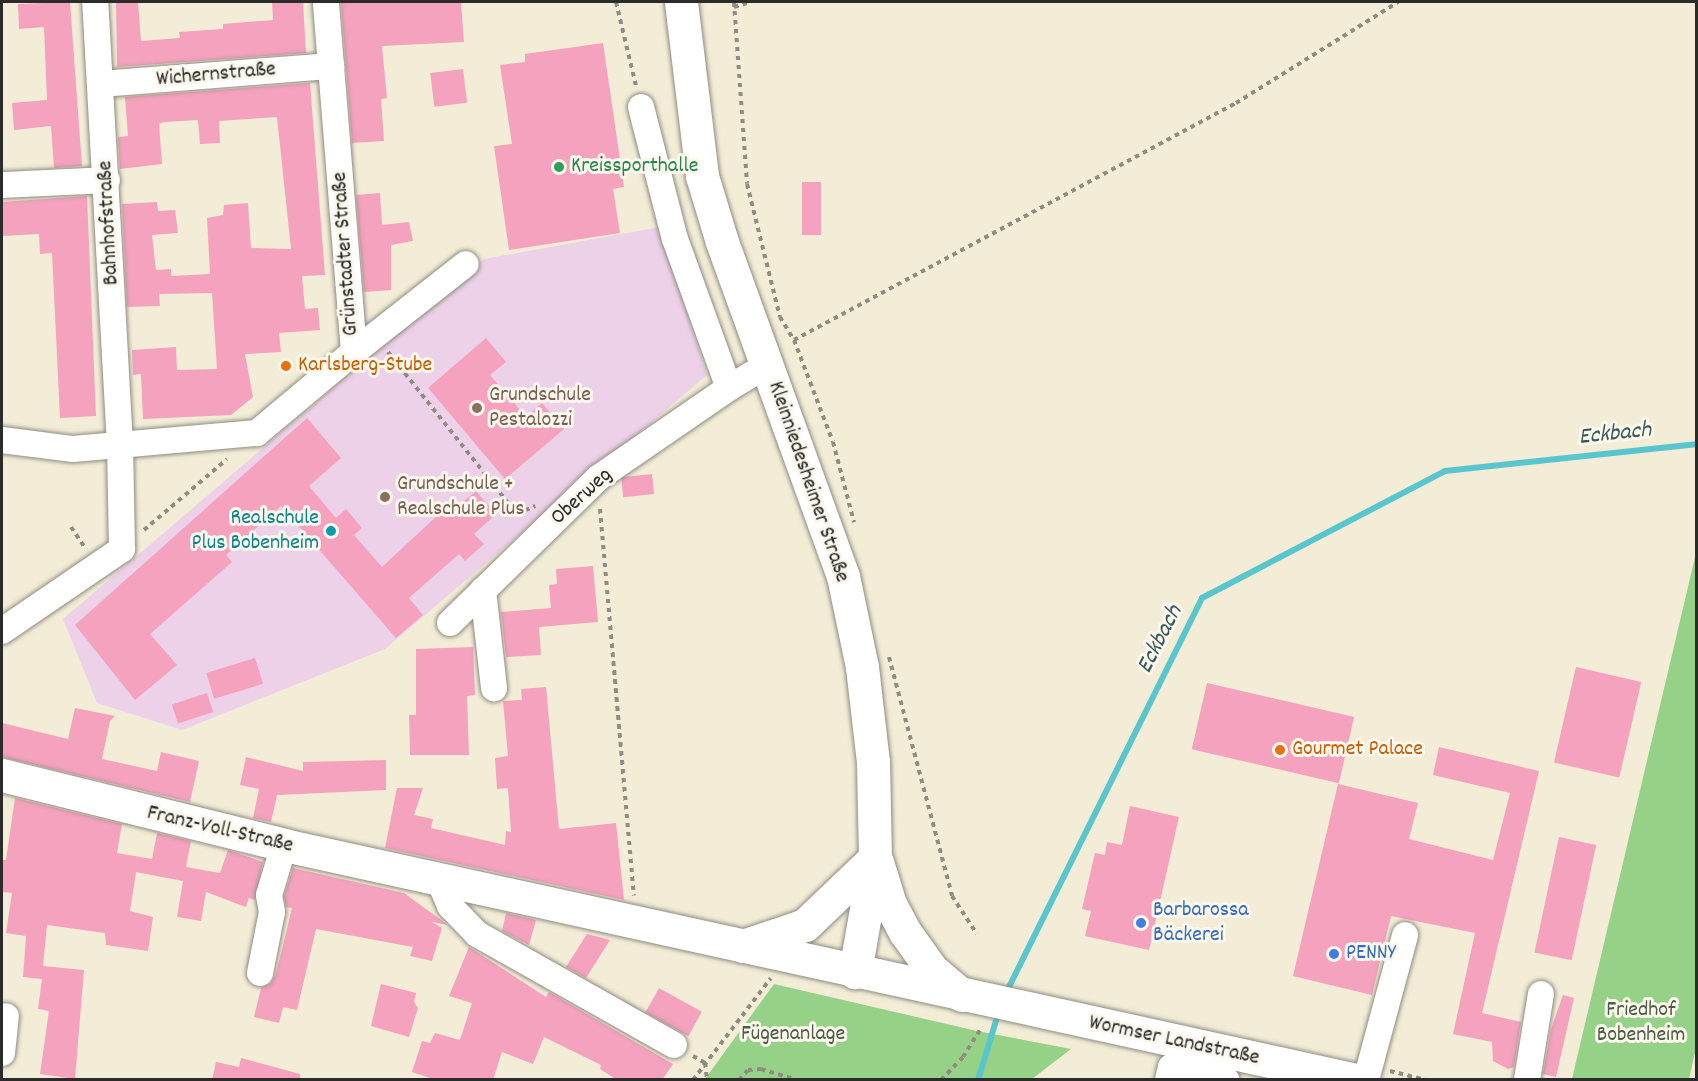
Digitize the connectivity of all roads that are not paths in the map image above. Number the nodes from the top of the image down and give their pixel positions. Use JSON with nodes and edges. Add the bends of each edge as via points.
{"nodes":[{"id":1,"x":95,"y":2,"type":"edge"},
{"id":2,"x":326,"y":2,"type":"edge"},
{"id":3,"x":681,"y":2,"type":"edge"},
{"id":4,"x":331,"y":66,"type":"junction"},
{"id":5,"x":100,"y":84,"type":"junction"},
{"id":6,"x":641,"y":107,"type":"road end"},
{"id":7,"x":107,"y":180,"type":"junction"},
{"id":8,"x":2,"y":185,"type":"edge"},
{"id":9,"x":466,"y":264,"type":"dead end"},
{"id":10,"x":354,"y":352,"type":"junction"},
{"id":11,"x":766,"y":364,"type":"junction"},
{"id":12,"x":729,"y":388,"type":"junction"},
{"id":13,"x":2,"y":440,"type":"edge"},
{"id":14,"x":120,"y":445,"type":"junction"},
{"id":15,"x":483,"y":590,"type":"junction"},
{"id":16,"x":450,"y":623,"type":"dead end"},
{"id":17,"x":2,"y":632,"type":"edge"},
{"id":18,"x":494,"y":688,"type":"dead end"},
{"id":19,"x":2,"y":775,"type":"edge"},
{"id":20,"x":284,"y":845,"type":"junction"},
{"id":21,"x":875,"y":858,"type":"junction"},
{"id":22,"x":439,"y":880,"type":"junction"},
{"id":23,"x":1404,"y":935,"type":"dead end"},
{"id":24,"x":741,"y":947,"type":"junction"},
{"id":25,"x":855,"y":972,"type":"junction"},
{"id":26,"x":260,"y":973,"type":"dead end"},
{"id":27,"x":1541,"y":994,"type":"dead end"},
{"id":28,"x":978,"y":1008,"type":"junction"},
{"id":29,"x":6,"y":1016,"type":"dead end"},
{"id":30,"x":674,"y":1045,"type":"dead end"},
{"id":31,"x":2,"y":1053,"type":"edge"},
{"id":32,"x":1170,"y":1073,"type":"edge"},
{"id":33,"x":1226,"y":1080,"type":"edge"},
{"id":34,"x":1356,"y":1080,"type":"edge"},
{"id":35,"x":1366,"y":1080,"type":"edge"},
{"id":36,"x":1527,"y":1080,"type":"edge"}],
"edges":[{"from":1,"to":5,"type":"street","name":"Bahnhofstraße"},
{"from":2,"to":4,"type":"street","name":"Grünstadter Straße"},
{"from":3,"to":11,"type":"main road","name":"Kleinniedesheimer Straße","via":[[702,176]]},
{"from":4,"to":5,"type":"street","name":"Wichernstraße"},
{"from":4,"to":10,"type":"street","name":"Grünstadter Straße"},
{"from":5,"to":7,"type":"street","name":"Bahnhofstraße"},
{"from":6,"to":12,"type":"street","via":[[675,239]]},
{"from":7,"to":8,"type":"street"},
{"from":7,"to":14,"type":"street","name":"Bahnhofstraße"},
{"from":9,"to":10,"type":"street"},
{"from":10,"to":14,"type":"street","name":"Grünstadter Straße","via":[[257,434]]},
{"from":11,"to":12,"type":"street","name":"Oberweg"},
{"from":11,"to":21,"type":"main road","name":"Kleinniedesheimer Straße","via":[[843,576],[862,667],[872,752]]},
{"from":12,"to":15,"type":"street","name":"Oberweg","via":[[598,478]]},
{"from":13,"to":14,"type":"street","via":[[73,449]]},
{"from":14,"to":17,"type":"street","via":[[122,549]]},
{"from":15,"to":16,"type":"street","name":"Oberweg"},
{"from":15,"to":18,"type":"street"},
{"from":19,"to":20,"type":"main road","name":"Franz-Voll-Straße"},
{"from":20,"to":22,"type":"main road","name":"Franz-Voll-Straße"},
{"from":20,"to":26,"type":"street","via":[[269,895],[272,912]]},
{"from":21,"to":24,"type":"main road","via":[[805,925]]},
{"from":21,"to":25,"type":"main road","name":"Kleinniedesheimer Straße"},
{"from":21,"to":28,"type":"main road","via":[[890,904],[905,932],[932,970]]},
{"from":22,"to":24,"type":"main road","name":"Franz-Voll-Straße"},
{"from":22,"to":30,"type":"street","via":[[450,906],[477,934]]},
{"from":23,"to":35,"type":"street"},
{"from":24,"to":25,"type":"main road","name":"Franz-Voll-Straße"},
{"from":25,"to":28,"type":"main road","name":"Wormser Landstraße"},
{"from":27,"to":36,"type":"street"},
{"from":28,"to":34,"type":"main road","name":"Wormser Landstraße","via":[[1028,1010]]},
{"from":29,"to":31,"type":"street"},
{"from":32,"to":33,"type":"street","name":"Wormser Landstraße"}]}
